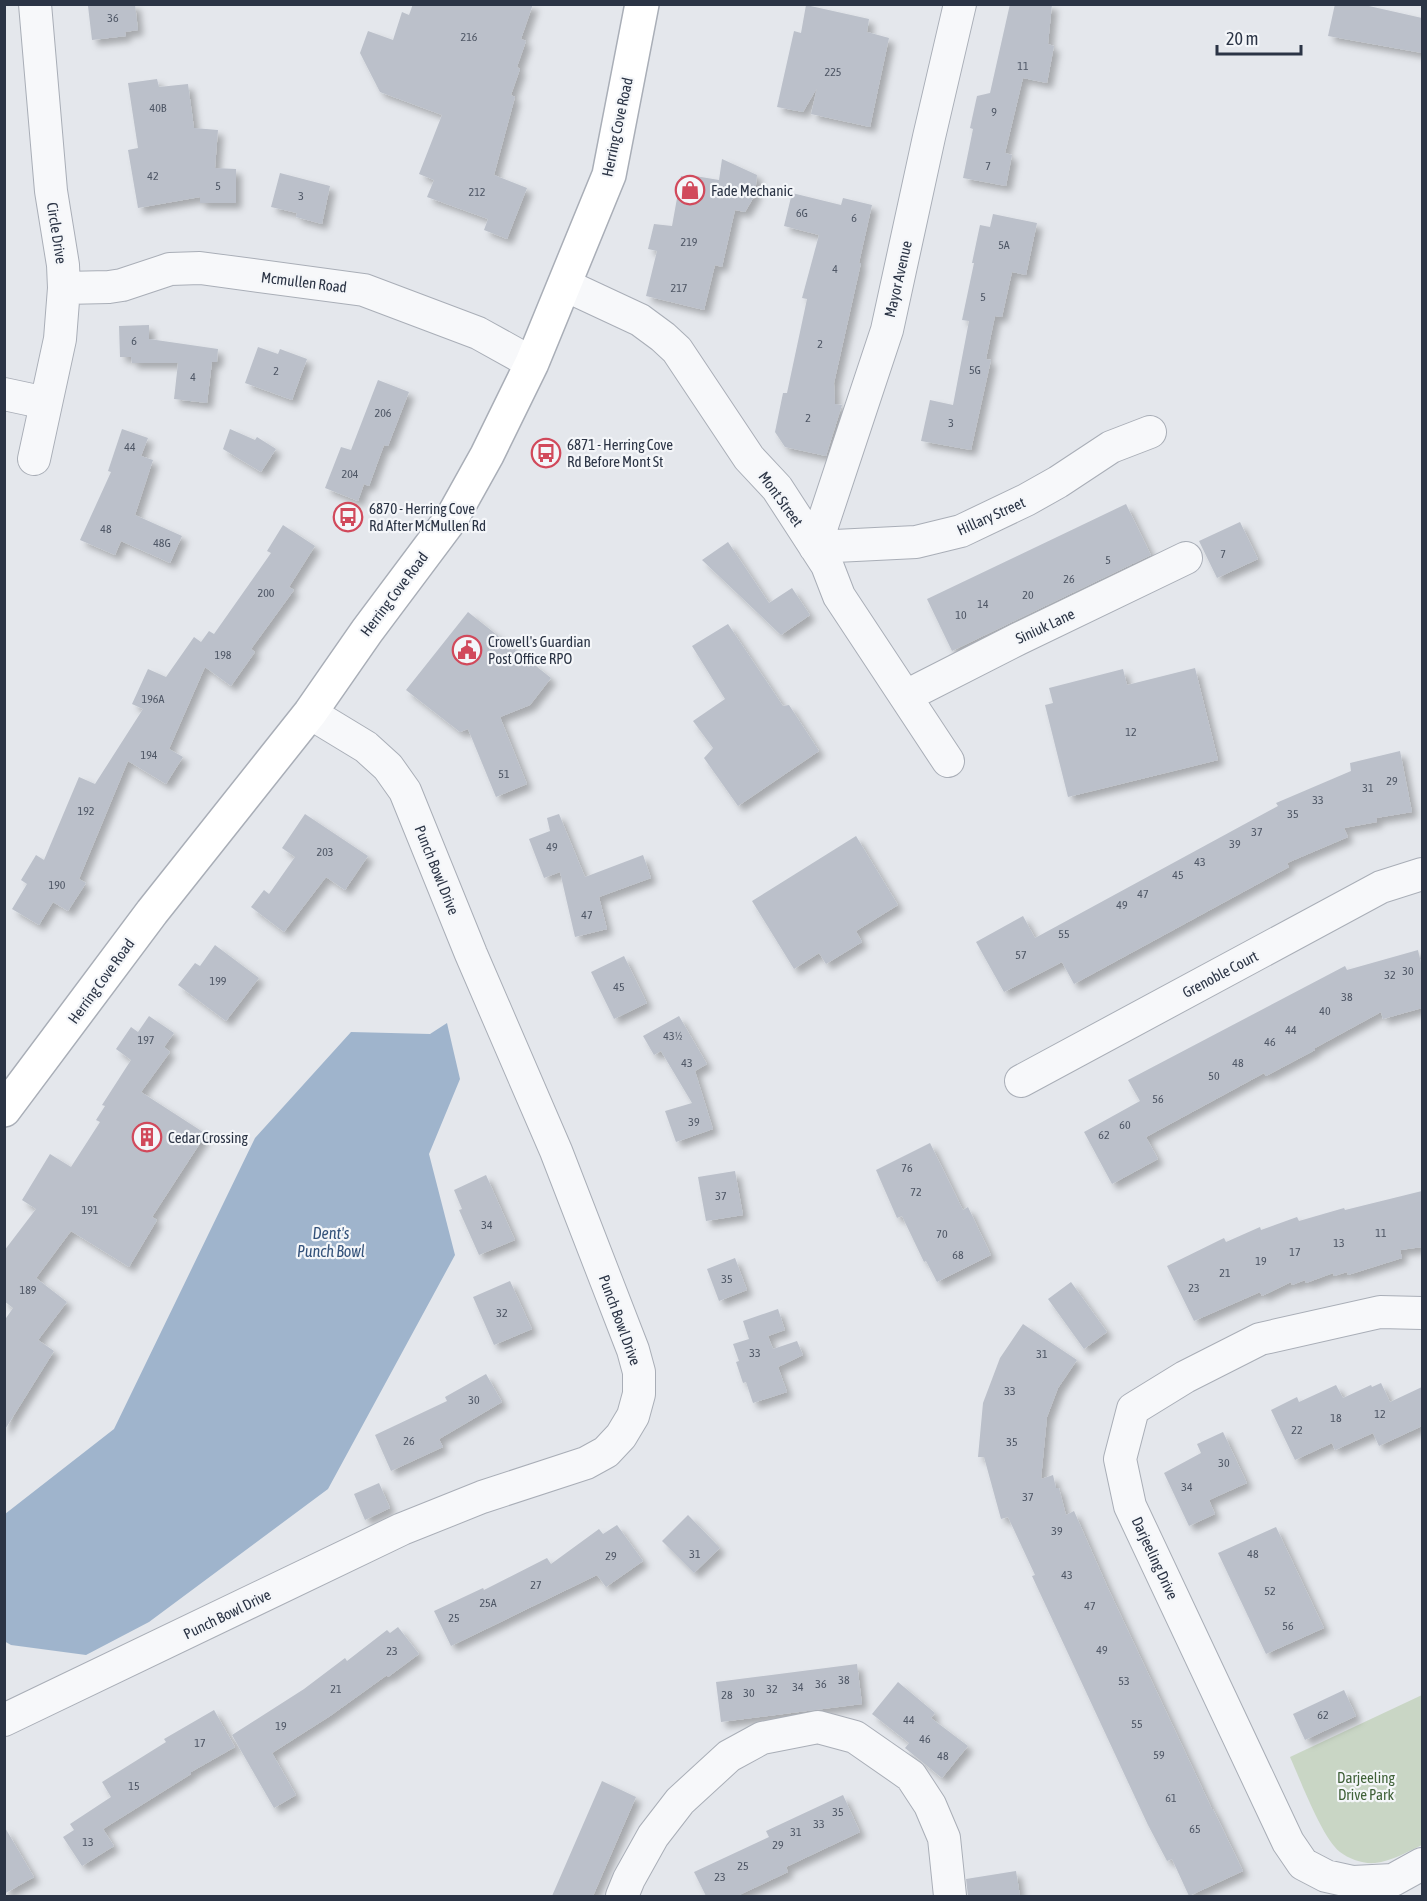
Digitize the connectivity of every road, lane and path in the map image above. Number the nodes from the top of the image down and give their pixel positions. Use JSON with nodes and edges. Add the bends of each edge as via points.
{"nodes":[{"id":1,"x":35,"y":4,"type":"edge"},
{"id":2,"x":642,"y":4,"type":"edge"},
{"id":3,"x":960,"y":4,"type":"edge"},
{"id":4,"x":565,"y":285,"type":"junction"},
{"id":5,"x":64,"y":288,"type":"junction"},
{"id":6,"x":532,"y":363,"type":"junction"},
{"id":7,"x":4,"y":394,"type":"edge"},
{"id":8,"x":46,"y":403,"type":"junction"},
{"id":9,"x":1150,"y":432,"type":"dead end"},
{"id":10,"x":34,"y":459,"type":"dead end"},
{"id":11,"x":815,"y":547,"type":"junction"},
{"id":12,"x":1186,"y":558,"type":"dead end"},
{"id":13,"x":906,"y":696,"type":"junction"},
{"id":14,"x":310,"y":712,"type":"junction"},
{"id":15,"x":948,"y":761,"type":"dead end"},
{"id":16,"x":1422,"y":874,"type":"edge"},
{"id":17,"x":1021,"y":1081,"type":"dead end"},
{"id":18,"x":4,"y":1110,"type":"edge"},
{"id":19,"x":1422,"y":1313,"type":"edge"},
{"id":20,"x":4,"y":1720,"type":"edge"},
{"id":21,"x":1422,"y":1864,"type":"edge"},
{"id":22,"x":622,"y":1896,"type":"edge"},
{"id":23,"x":950,"y":1896,"type":"edge"}],
"edges":[{"from":1,"to":5,"type":"street","name":"Circle Drive","via":[[51,191]]},
{"from":2,"to":4,"type":"main road","name":"Herring Cove Road","via":[[609,175]]},
{"from":3,"to":11,"type":"street","name":"Mayor Avenue","via":[[887,330]]},
{"from":4,"to":6,"type":"main road","name":"Herring Cove Road"},
{"from":4,"to":11,"type":"street","name":"Mont Street","via":[[640,320],[677,350]]},
{"from":5,"to":6,"type":"street","name":"Mcmullen Road","via":[[109,287],[170,269],[200,268],[364,290],[478,333]]},
{"from":5,"to":8,"type":"street","name":"Circle Drive","via":[[60,339]]},
{"from":6,"to":14,"type":"main road","name":"Herring Cove Road","via":[[453,516]]},
{"from":7,"to":8,"type":"street"},
{"from":8,"to":10,"type":"street","name":"Circle Drive"},
{"from":9,"to":11,"type":"street","name":"Hillary Street","via":[[1111,447],[1026,500],[961,531],[916,542]]},
{"from":11,"to":13,"type":"street","name":"Mont Street","via":[[839,596]]},
{"from":12,"to":13,"type":"street","name":"Siniuk Lane"},
{"from":13,"to":15,"type":"street","name":"Mont Street"},
{"from":14,"to":18,"type":"main road","name":"Herring Cove Road","via":[[152,912]]},
{"from":14,"to":20,"type":"street","name":"Punch Bowl Drive","via":[[366,747],[388,767],[405,791],[556,1151],[633,1350],[639,1394],[633,1416],[606,1452],[586,1463],[482,1497],[402,1529]]},
{"from":16,"to":17,"type":"street","name":"Grenoble Court","via":[[1381,887]]},
{"from":19,"to":21,"type":"street","name":"Darjeeling Drive","via":[[1380,1312],[1260,1339],[1133,1409],[1120,1459],[1130,1506],[1288,1842],[1303,1864],[1326,1876],[1353,1882],[1393,1880]]},
{"from":22,"to":23,"type":"street","via":[[653,1836],[680,1801],[729,1756],[762,1738],[818,1727],[855,1737],[911,1776],[930,1805],[944,1838]]}]}
